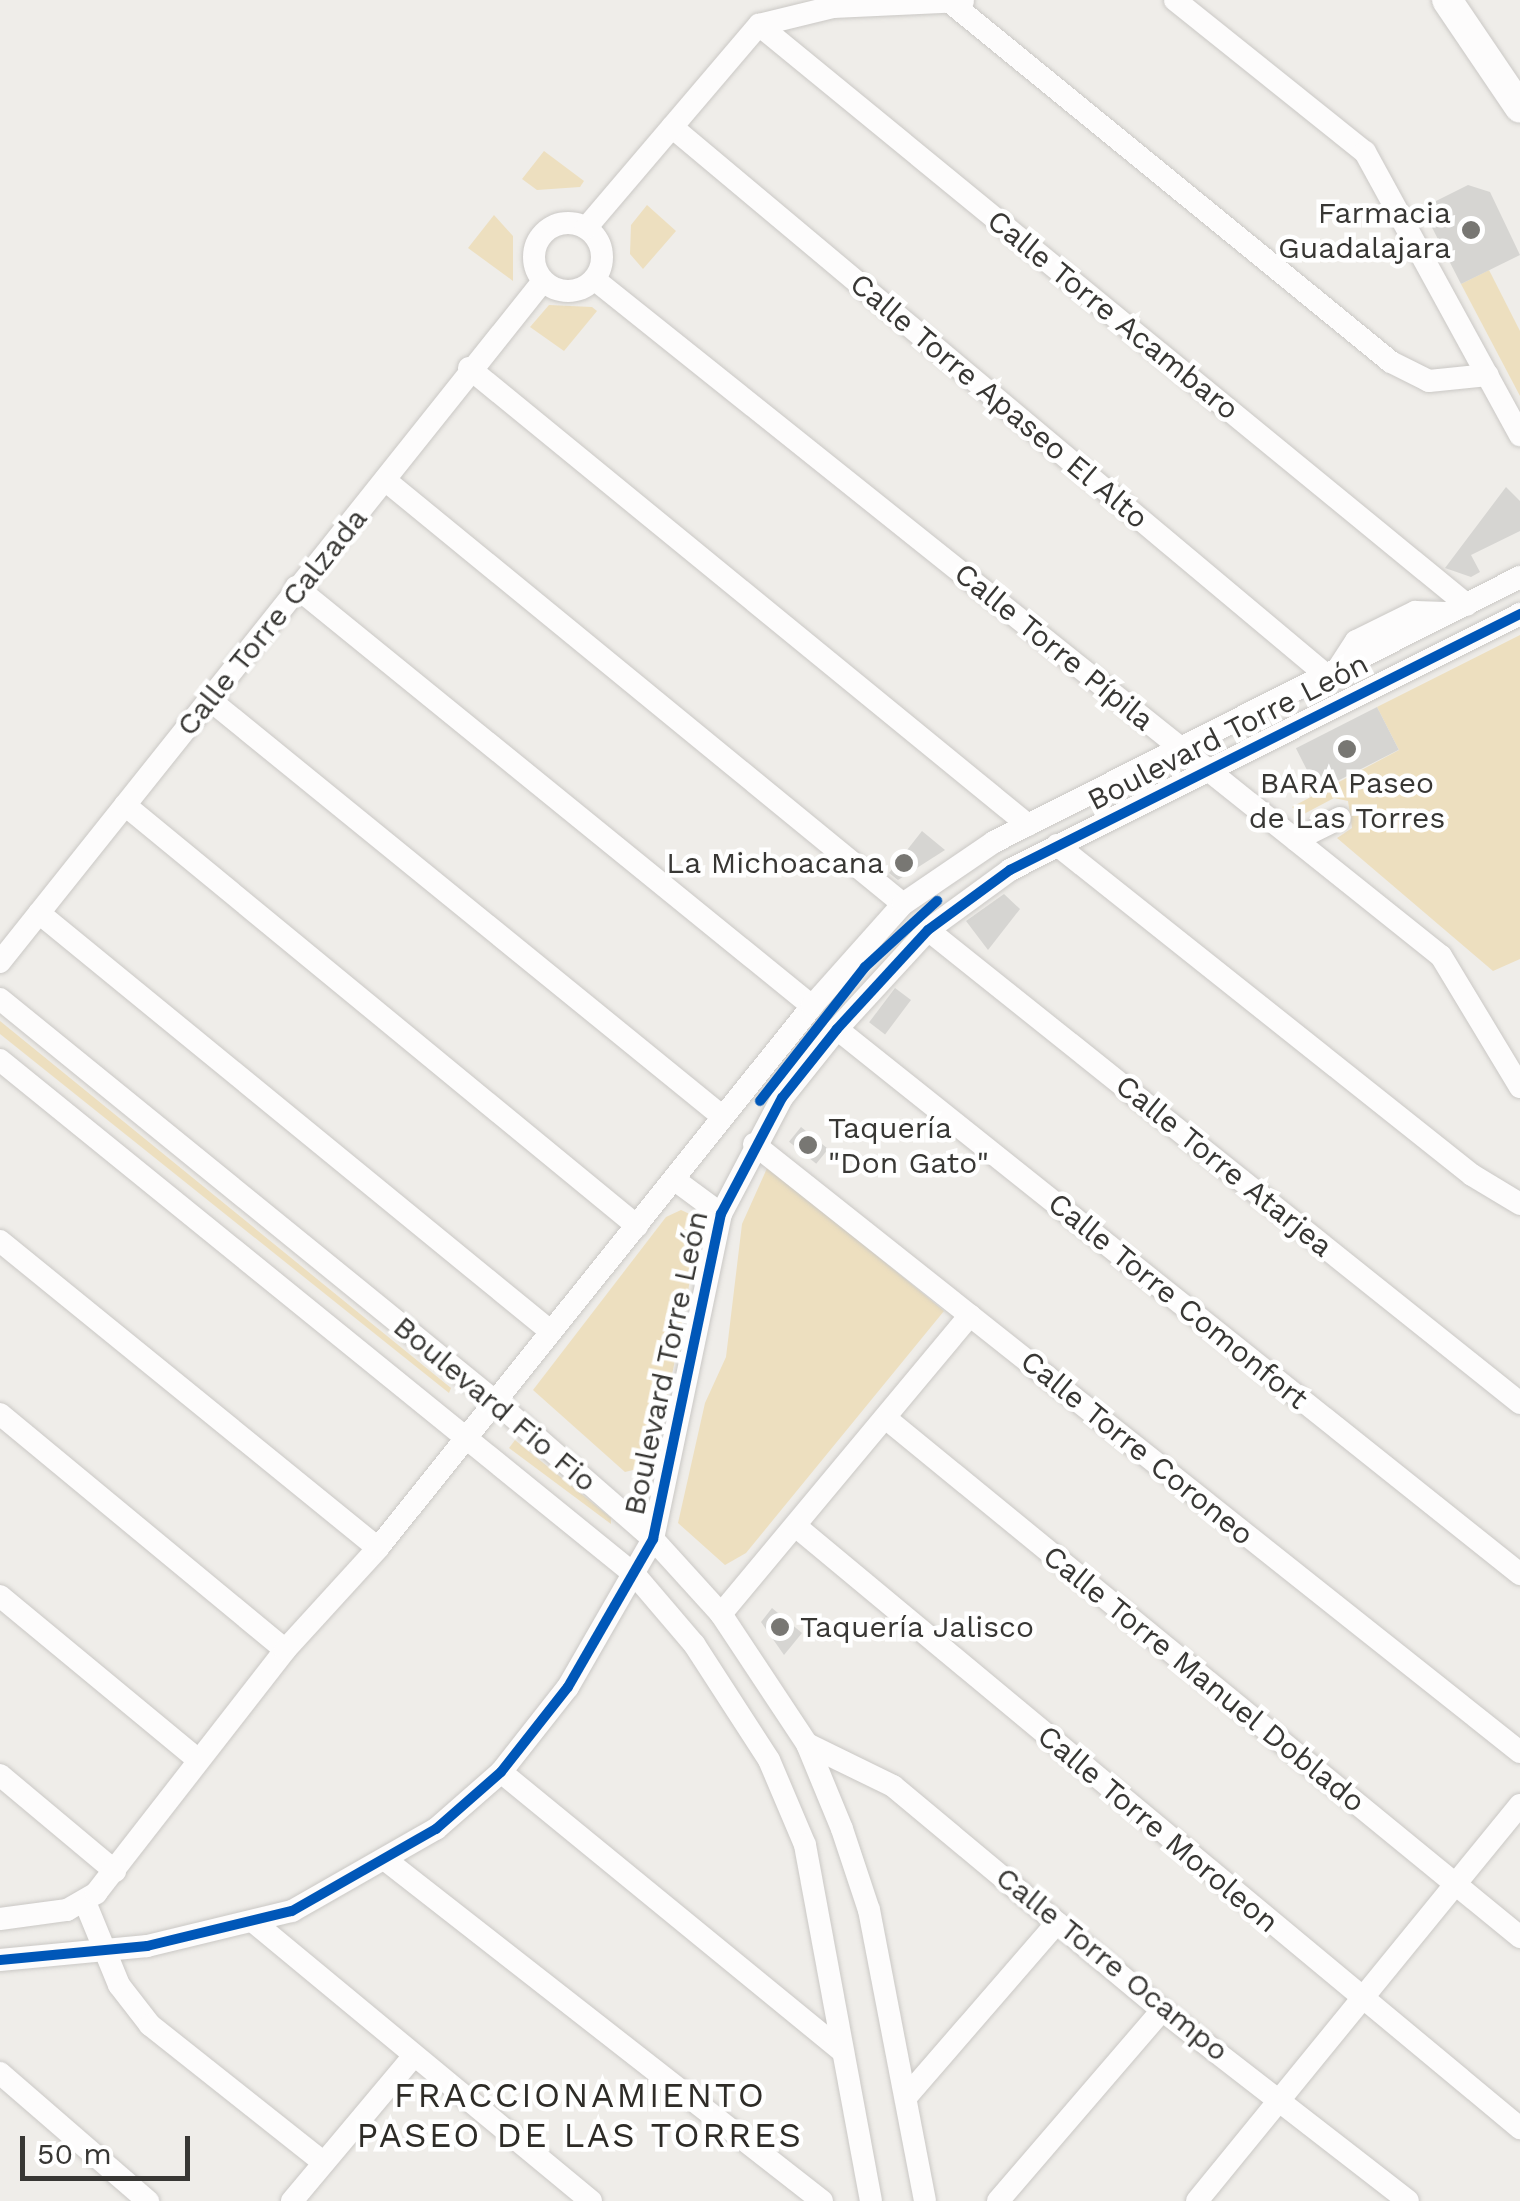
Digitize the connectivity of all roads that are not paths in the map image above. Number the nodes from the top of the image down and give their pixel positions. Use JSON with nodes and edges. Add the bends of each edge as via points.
{"nodes":[{"id":1,"x":1175,"y":0,"type":"edge"},
{"id":2,"x":1447,"y":0,"type":"edge"},
{"id":3,"x":961,"y":1,"type":"edge"},
{"id":4,"x":759,"y":25,"type":"junction"},
{"id":5,"x":1520,"y":108,"type":"edge"},
{"id":6,"x":672,"y":127,"type":"junction"},
{"id":7,"x":586,"y":228,"type":"junction"},
{"id":8,"x":594,"y":279,"type":"junction"},
{"id":9,"x":544,"y":281,"type":"junction"},
{"id":10,"x":469,"y":368,"type":"junction"},
{"id":11,"x":1488,"y":375,"type":"junction"},
{"id":12,"x":1520,"y":435,"type":"edge"},
{"id":13,"x":385,"y":480,"type":"junction"},
{"id":14,"x":1520,"y":577,"type":"edge"},
{"id":15,"x":296,"y":587,"type":"junction"},
{"id":16,"x":1458,"y":609,"type":"junction"},
{"id":17,"x":1520,"y":614,"type":"edge"},
{"id":18,"x":1332,"y":671,"type":"junction"},
{"id":19,"x":210,"y":700,"type":"junction"},
{"id":20,"x":1182,"y":748,"type":"junction"},
{"id":21,"x":1206,"y":769,"type":"junction"},
{"id":22,"x":125,"y":806,"type":"junction"},
{"id":23,"x":1340,"y":818,"type":"dead end"},
{"id":24,"x":1028,"y":825,"type":"junction"},
{"id":25,"x":1296,"y":840,"type":"junction"},
{"id":26,"x":1058,"y":845,"type":"junction"},
{"id":27,"x":903,"y":904,"type":"junction"},
{"id":28,"x":38,"y":913,"type":"junction"},
{"id":29,"x":928,"y":930,"type":"junction"},
{"id":30,"x":0,"y":962,"type":"edge"},
{"id":31,"x":0,"y":998,"type":"edge"},
{"id":32,"x":812,"y":1006,"type":"junction"},
{"id":33,"x":837,"y":1029,"type":"junction"},
{"id":34,"x":0,"y":1060,"type":"edge"},
{"id":35,"x":1520,"y":1086,"type":"edge"},
{"id":36,"x":722,"y":1117,"type":"junction"},
{"id":37,"x":754,"y":1144,"type":"junction"},
{"id":38,"x":675,"y":1180,"type":"junction"},
{"id":39,"x":1520,"y":1204,"type":"edge"},
{"id":40,"x":721,"y":1214,"type":"junction"},
{"id":41,"x":636,"y":1226,"type":"junction"},
{"id":42,"x":0,"y":1241,"type":"edge"},
{"id":43,"x":970,"y":1315,"type":"junction"},
{"id":44,"x":550,"y":1331,"type":"junction"},
{"id":45,"x":496,"y":1402,"type":"junction"},
{"id":46,"x":1520,"y":1403,"type":"edge"},
{"id":47,"x":0,"y":1414,"type":"edge"},
{"id":48,"x":888,"y":1420,"type":"junction"},
{"id":49,"x":467,"y":1435,"type":"junction"},
{"id":50,"x":798,"y":1528,"type":"junction"},
{"id":51,"x":653,"y":1539,"type":"junction"},
{"id":52,"x":378,"y":1548,"type":"junction"},
{"id":53,"x":1520,"y":1574,"type":"edge"},
{"id":54,"x":635,"y":1575,"type":"junction"},
{"id":55,"x":0,"y":1596,"type":"edge"},
{"id":56,"x":721,"y":1614,"type":"junction"},
{"id":57,"x":285,"y":1650,"type":"junction"},
{"id":58,"x":807,"y":1744,"type":"junction"},
{"id":59,"x":1520,"y":1752,"type":"edge"},
{"id":60,"x":198,"y":1760,"type":"junction"},
{"id":61,"x":501,"y":1772,"type":"junction"},
{"id":62,"x":0,"y":1776,"type":"edge"},
{"id":63,"x":1520,"y":1804,"type":"edge"},
{"id":64,"x":387,"y":1860,"type":"junction"},
{"id":65,"x":115,"y":1871,"type":"junction"},
{"id":66,"x":1455,"y":1885,"type":"junction"},
{"id":67,"x":84,"y":1902,"type":"junction"},
{"id":68,"x":0,"y":1919,"type":"edge"},
{"id":69,"x":255,"y":1923,"type":"junction"},
{"id":70,"x":1057,"y":1923,"type":"junction"},
{"id":71,"x":1520,"y":1937,"type":"edge"},
{"id":72,"x":102,"y":1950,"type":"junction"},
{"id":73,"x":0,"y":1960,"type":"edge"},
{"id":74,"x":1360,"y":1998,"type":"junction"},
{"id":75,"x":1162,"y":2010,"type":"junction"},
{"id":76,"x":842,"y":2051,"type":"junction"},
{"id":77,"x":411,"y":2060,"type":"junction"},
{"id":78,"x":0,"y":2073,"type":"edge"},
{"id":79,"x":907,"y":2096,"type":"junction"},
{"id":80,"x":1280,"y":2096,"type":"junction"},
{"id":81,"x":1520,"y":2128,"type":"edge"},
{"id":82,"x":323,"y":2162,"type":"junction"},
{"id":83,"x":865,"y":2196,"type":"edge"},
{"id":84,"x":148,"y":2201,"type":"edge"},
{"id":85,"x":292,"y":2201,"type":"edge"},
{"id":86,"x":591,"y":2201,"type":"edge"},
{"id":87,"x":822,"y":2201,"type":"edge"},
{"id":88,"x":925,"y":2201,"type":"edge"},
{"id":89,"x":998,"y":2201,"type":"edge"},
{"id":90,"x":1197,"y":2201,"type":"edge"},
{"id":91,"x":1408,"y":2201,"type":"edge"}],
"edges":[{"from":1,"to":11,"type":"street","via":[[1364,152]]},
{"from":2,"to":5,"type":"main road"},
{"from":3,"to":4,"type":"street","via":[[834,6]]},
{"from":3,"to":11,"type":"street","via":[[1391,362],[1428,381]]},
{"from":4,"to":6,"type":"street"},
{"from":4,"to":16,"type":"street","name":"Calle Torre Acambaro"},
{"from":6,"to":7,"type":"street"},
{"from":6,"to":18,"type":"street","name":"Calle Torre Apaseo El Alto"},
{"from":7,"to":8,"type":"street","via":[[602,252]]},
{"from":7,"to":9,"type":"street","via":[[554,225],[541,236],[534,250]]},
{"from":8,"to":9,"type":"street","via":[[569,291]]},
{"from":8,"to":20,"type":"street","name":"Calle Torre Pípila"},
{"from":9,"to":10,"type":"street","name":"Calle Torre Calzada"},
{"from":10,"to":13,"type":"street","name":"Calle Torre Calzada"},
{"from":10,"to":24,"type":"street"},
{"from":11,"to":12,"type":"street"},
{"from":13,"to":15,"type":"street","name":"Calle Torre Calzada"},
{"from":13,"to":27,"type":"street"},
{"from":14,"to":16,"type":"street","name":"Boulevard Torre León"},
{"from":15,"to":19,"type":"street","name":"Calle Torre Calzada"},
{"from":15,"to":32,"type":"street"},
{"from":16,"to":18,"type":"street","name":"Boulevard Torre León"},
{"from":17,"to":21,"type":"street","name":"Boulevard Torre León"},
{"from":18,"to":20,"type":"street","name":"Boulevard Torre León"},
{"from":19,"to":22,"type":"street","name":"Calle Torre Calzada"},
{"from":19,"to":36,"type":"street"},
{"from":20,"to":21,"type":"street","name":"Calle Torre Pípila"},
{"from":20,"to":24,"type":"street","name":"Boulevard Torre León"},
{"from":21,"to":25,"type":"street","name":"Calle Torre Pípila"},
{"from":21,"to":26,"type":"street","name":"Boulevard Torre León"},
{"from":22,"to":28,"type":"street","name":"Calle Torre Calzada"},
{"from":22,"to":41,"type":"street"},
{"from":23,"to":25,"type":"street"},
{"from":24,"to":27,"type":"street","name":"Boulevard Torre León"},
{"from":25,"to":35,"type":"street","name":"Calle Torre Pípila","via":[[1441,956]]},
{"from":26,"to":29,"type":"street","name":"Boulevard Torre León","via":[[961,900]]},
{"from":26,"to":39,"type":"street","via":[[1472,1175]]},
{"from":27,"to":32,"type":"street","name":"Boulevard Torre León"},
{"from":28,"to":30,"type":"street","name":"Calle Torre Calzada"},
{"from":28,"to":44,"type":"street"},
{"from":29,"to":33,"type":"street","name":"Boulevard Torre León"},
{"from":29,"to":46,"type":"street","name":"Calle Torre Atarjea"},
{"from":31,"to":45,"type":"street","name":"Boulevard Fio Fio"},
{"from":32,"to":36,"type":"street","name":"Boulevard Torre León"},
{"from":33,"to":37,"type":"street","name":"Boulevard Torre León"},
{"from":33,"to":53,"type":"street","name":"Calle Torre Comonfort"},
{"from":34,"to":49,"type":"street","name":"Boulevard Fio Fio"},
{"from":36,"to":38,"type":"street","name":"Boulevard Torre León"},
{"from":37,"to":40,"type":"street","name":"Boulevard Torre León"},
{"from":37,"to":43,"type":"street","name":"Calle Torre Coroneo"},
{"from":38,"to":40,"type":"street"},
{"from":38,"to":41,"type":"street","name":"Boulevard Torre León"},
{"from":40,"to":51,"type":"street","name":"Boulevard Torre León"},
{"from":41,"to":44,"type":"street","name":"Boulevard Torre León"},
{"from":42,"to":52,"type":"street"},
{"from":43,"to":48,"type":"street"},
{"from":43,"to":59,"type":"street","name":"Calle Torre Coroneo"},
{"from":44,"to":45,"type":"street","name":"Boulevard Torre León"},
{"from":45,"to":49,"type":"street","name":"Boulevard Torre León"},
{"from":45,"to":51,"type":"street","name":"Boulevard Fio Fio"},
{"from":47,"to":57,"type":"street"},
{"from":48,"to":50,"type":"street"},
{"from":48,"to":66,"type":"street","name":"Calle Torre Manuel Doblado"},
{"from":49,"to":52,"type":"street","name":"Boulevard Torre León"},
{"from":49,"to":54,"type":"street","name":"Boulevard Fio Fio"},
{"from":50,"to":56,"type":"street"},
{"from":50,"to":74,"type":"street","name":"Calle Torre Moroleon"},
{"from":51,"to":54,"type":"street","name":"Boulevard Torre León"},
{"from":51,"to":56,"type":"street","name":"Boulevard Fio Fio"},
{"from":52,"to":57,"type":"street","name":"Boulevard Torre León"},
{"from":54,"to":61,"type":"street","name":"Boulevard Torre León","via":[[568,1686]]},
{"from":54,"to":76,"type":"street","name":"Boulevard Fio Fio","via":[[732,1695],[769,1760],[805,1844]]},
{"from":55,"to":60,"type":"street"},
{"from":56,"to":58,"type":"street","name":"Boulevard Fio Fio"},
{"from":57,"to":60,"type":"street","name":"Boulevard Torre León"},
{"from":58,"to":70,"type":"street","name":"Calle Torre Ocampo","via":[[893,1786]]},
{"from":58,"to":79,"type":"street","name":"Boulevard Fio Fio","via":[[869,1910]]},
{"from":60,"to":65,"type":"street","name":"Boulevard Torre León"},
{"from":61,"to":64,"type":"street","name":"Boulevard Torre León"},
{"from":61,"to":76,"type":"street"},
{"from":62,"to":65,"type":"street"},
{"from":63,"to":66,"type":"street"},
{"from":64,"to":69,"type":"street","name":"Boulevard Torre León"},
{"from":64,"to":87,"type":"street"},
{"from":65,"to":67,"type":"street","name":"Boulevard Torre León"},
{"from":66,"to":71,"type":"street","name":"Calle Torre Manuel Doblado"},
{"from":66,"to":74,"type":"street"},
{"from":67,"to":68,"type":"street"},
{"from":67,"to":72,"type":"street"},
{"from":69,"to":72,"type":"street","name":"Boulevard Torre León"},
{"from":69,"to":77,"type":"street"},
{"from":70,"to":75,"type":"street","name":"Calle Torre Ocampo"},
{"from":70,"to":79,"type":"street"},
{"from":72,"to":73,"type":"street","name":"Boulevard Torre León"},
{"from":72,"to":82,"type":"street","via":[[150,2025]]},
{"from":74,"to":80,"type":"street"},
{"from":74,"to":81,"type":"street","name":"Calle Torre Moroleon"},
{"from":75,"to":80,"type":"street","name":"Calle Torre Ocampo"},
{"from":75,"to":89,"type":"street"},
{"from":76,"to":83,"type":"street","name":"Boulevard Fio Fio"},
{"from":77,"to":82,"type":"street"},
{"from":77,"to":86,"type":"street"},
{"from":78,"to":84,"type":"street"},
{"from":79,"to":88,"type":"street","name":"Boulevard Fio Fio"},
{"from":80,"to":90,"type":"street"},
{"from":80,"to":91,"type":"street","name":"Calle Torre Ocampo"},
{"from":82,"to":85,"type":"street"}]}
